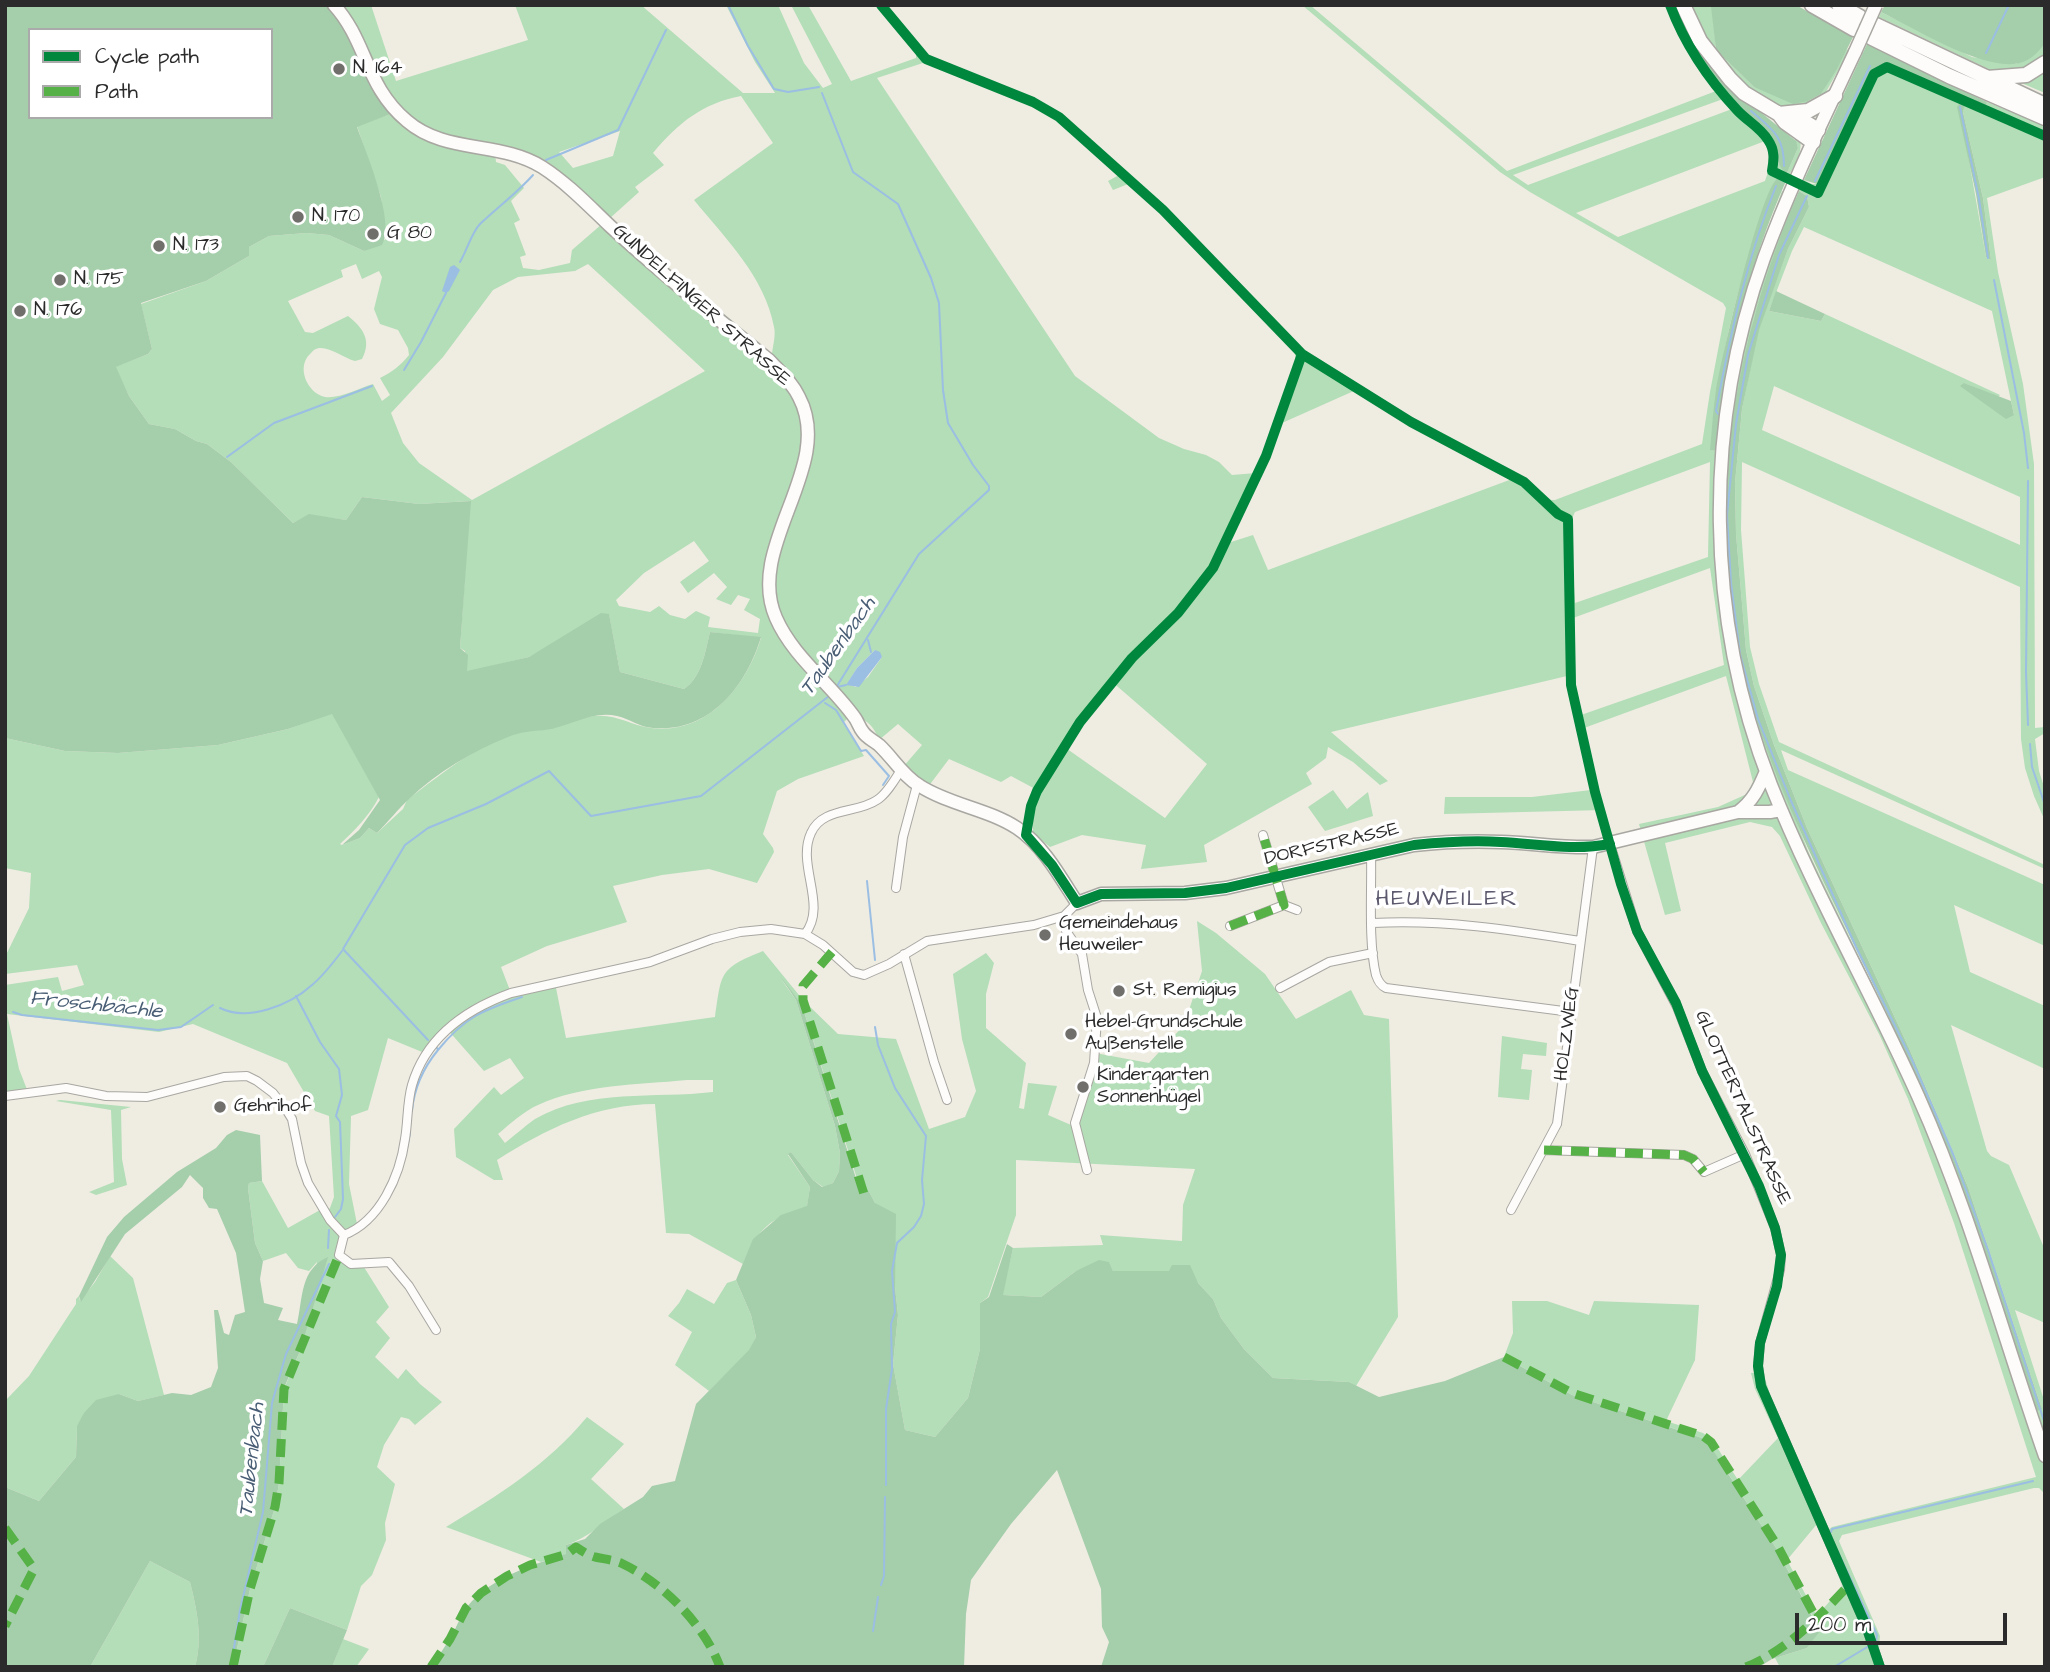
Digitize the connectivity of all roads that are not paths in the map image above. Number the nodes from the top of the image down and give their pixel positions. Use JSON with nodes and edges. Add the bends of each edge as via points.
{"nodes":[{"id":1,"x":334,"y":5,"type":"edge"},
{"id":2,"x":1812,"y":5,"type":"edge"},
{"id":3,"x":1839,"y":5,"type":"edge"},
{"id":4,"x":1876,"y":5,"type":"edge"},
{"id":5,"x":1687,"y":9,"type":"edge"},
{"id":6,"x":2045,"y":63,"type":"edge"},
{"id":7,"x":1984,"y":78,"type":"junction"},
{"id":8,"x":1835,"y":96,"type":"junction"},
{"id":9,"x":2045,"y":105,"type":"edge"},
{"id":10,"x":1786,"y":114,"type":"junction"},
{"id":11,"x":2045,"y":118,"type":"edge"},
{"id":12,"x":1816,"y":136,"type":"junction"},
{"id":13,"x":901,"y":770,"type":"junction"},
{"id":14,"x":1766,"y":771,"type":"junction"},
{"id":15,"x":917,"y":785,"type":"junction"},
{"id":16,"x":1749,"y":803,"type":"junction"},
{"id":17,"x":1779,"y":805,"type":"junction"},
{"id":18,"x":1738,"y":812,"type":"junction"},
{"id":19,"x":1263,"y":835,"type":"dead end"},
{"id":20,"x":1611,"y":844,"type":"junction"},
{"id":21,"x":1593,"y":847,"type":"junction"},
{"id":22,"x":1371,"y":854,"type":"junction"},
{"id":23,"x":1276,"y":876,"type":"junction"},
{"id":24,"x":896,"y":888,"type":"dead end"},
{"id":25,"x":1077,"y":903,"type":"junction"},
{"id":26,"x":1284,"y":905,"type":"junction"},
{"id":27,"x":1297,"y":910,"type":"dead end"},
{"id":28,"x":1064,"y":916,"type":"junction"},
{"id":29,"x":1373,"y":923,"type":"junction"},
{"id":30,"x":1230,"y":926,"type":"dead end"},
{"id":31,"x":805,"y":934,"type":"junction"},
{"id":32,"x":1580,"y":941,"type":"junction"},
{"id":33,"x":1373,"y":953,"type":"junction"},
{"id":34,"x":904,"y":954,"type":"junction"},
{"id":35,"x":1280,"y":988,"type":"dead end"},
{"id":36,"x":1571,"y":1012,"type":"junction"},
{"id":37,"x":5,"y":1096,"type":"edge"},
{"id":38,"x":947,"y":1100,"type":"dead end"},
{"id":39,"x":1544,"y":1150,"type":"junction"},
{"id":40,"x":1745,"y":1154,"type":"junction"},
{"id":41,"x":1087,"y":1170,"type":"dead end"},
{"id":42,"x":1511,"y":1210,"type":"dead end"},
{"id":43,"x":344,"y":1235,"type":"junction"},
{"id":44,"x":436,"y":1330,"type":"dead end"},
{"id":45,"x":2045,"y":1456,"type":"edge"},
{"id":46,"x":1880,"y":1667,"type":"edge"}],
"edges":[{"from":1,"to":13,"type":"street","name":"GUNDELFINGER STRASSE","via":[[349,25],[377,89],[408,123],[435,138],[503,152],[542,168],[769,360],[793,386],[806,413],[807,444],[772,561],[770,600],[784,634],[868,738]]},
{"from":2,"to":3,"type":"highway","via":[[1857,23]]},
{"from":4,"to":8,"type":"street","bridge":true},
{"from":5,"to":10,"type":"highway","via":[[1708,53],[1730,79],[1761,105]]},
{"from":6,"to":7,"type":"highway","via":[[2025,75]]},
{"from":7,"to":9,"type":"highway"},
{"from":7,"to":11,"type":"highway","via":[[1874,32],[1949,76]]},
{"from":8,"to":10,"type":"highway","via":[[1808,111]]},
{"from":8,"to":12,"type":"street"},
{"from":10,"to":12,"type":"highway","via":[[1785,122]]},
{"from":12,"to":14,"type":"street","via":[[1763,260],[1728,400],[1720,482],[1721,576],[1728,628],[1742,699]]},
{"from":13,"to":15,"type":"street","name":"GUNDELFINGER STRASSE"},
{"from":13,"to":31,"type":"street","via":[[877,800],[825,817],[811,832],[807,847],[814,917]]},
{"from":14,"to":16,"type":"street"},
{"from":14,"to":17,"type":"street"},
{"from":15,"to":24,"type":"street"},
{"from":15,"to":25,"type":"street","name":"GUNDELFINGER STRASSE","via":[[1017,828],[1052,865]]},
{"from":16,"to":17,"type":"street","via":[[1766,800]]},
{"from":16,"to":18,"type":"street"},
{"from":17,"to":18,"type":"street","via":[[1770,812]]},
{"from":17,"to":45,"type":"street","via":[[1929,1122]]},
{"from":18,"to":20,"type":"street","name":"DORFSTRASSE"},
{"from":19,"to":23,"type":"street","name":"DORFSTRASSE"},
{"from":20,"to":21,"type":"street","name":"DORFSTRASSE"},
{"from":20,"to":40,"type":"street","name":"GLOTTERTALSTRASSE","via":[[1637,931]]},
{"from":21,"to":22,"type":"street","name":"DORFSTRASSE","via":[[1442,842]]},
{"from":21,"to":32,"type":"street","name":"HOLZWEG"},
{"from":22,"to":23,"type":"street","name":"DORFSTRASSE"},
{"from":22,"to":29,"type":"street"},
{"from":23,"to":25,"type":"street","name":"DORFSTRASSE","via":[[1185,893],[1101,894]]},
{"from":23,"to":26,"type":"street"},
{"from":25,"to":28,"type":"street","name":"DORFSTRASSE"},
{"from":26,"to":27,"type":"street"},
{"from":26,"to":30,"type":"street"},
{"from":28,"to":34,"type":"street","name":"DORFSTRASSE","via":[[927,942]]},
{"from":28,"to":41,"type":"street","via":[[1066,932],[1082,954],[1097,1018],[1094,1063],[1075,1123]]},
{"from":29,"to":32,"type":"street","via":[[1407,921],[1503,929]]},
{"from":29,"to":33,"type":"street"},
{"from":31,"to":34,"type":"street","name":"DORFSTRASSE","via":[[853,972],[864,975]]},
{"from":31,"to":43,"type":"street","name":"DORFSTRASSE","via":[[771,929],[740,932],[650,962],[511,993],[471,1010],[432,1046],[412,1085],[394,1179],[367,1222]]},
{"from":32,"to":36,"type":"street","name":"HOLZWEG"},
{"from":33,"to":35,"type":"street","via":[[1329,962]]},
{"from":33,"to":36,"type":"street","via":[[1376,977],[1386,988]]},
{"from":34,"to":38,"type":"street"},
{"from":36,"to":39,"type":"street","name":"HOLZWEG","via":[[1557,1124]]},
{"from":37,"to":43,"type":"street","via":[[66,1088],[106,1096],[147,1097],[232,1076],[257,1080],[280,1100],[292,1119],[308,1183]]},
{"from":39,"to":40,"type":"street","via":[[1684,1155],[1693,1158],[1704,1172]]},
{"from":39,"to":42,"type":"street","name":"HOLZWEG"},
{"from":40,"to":46,"type":"street","name":"GLOTTERTALSTRASSE","via":[[1781,1255],[1760,1343],[1761,1386]]},
{"from":43,"to":44,"type":"street","via":[[339,1255],[351,1264],[389,1262]]}]}
